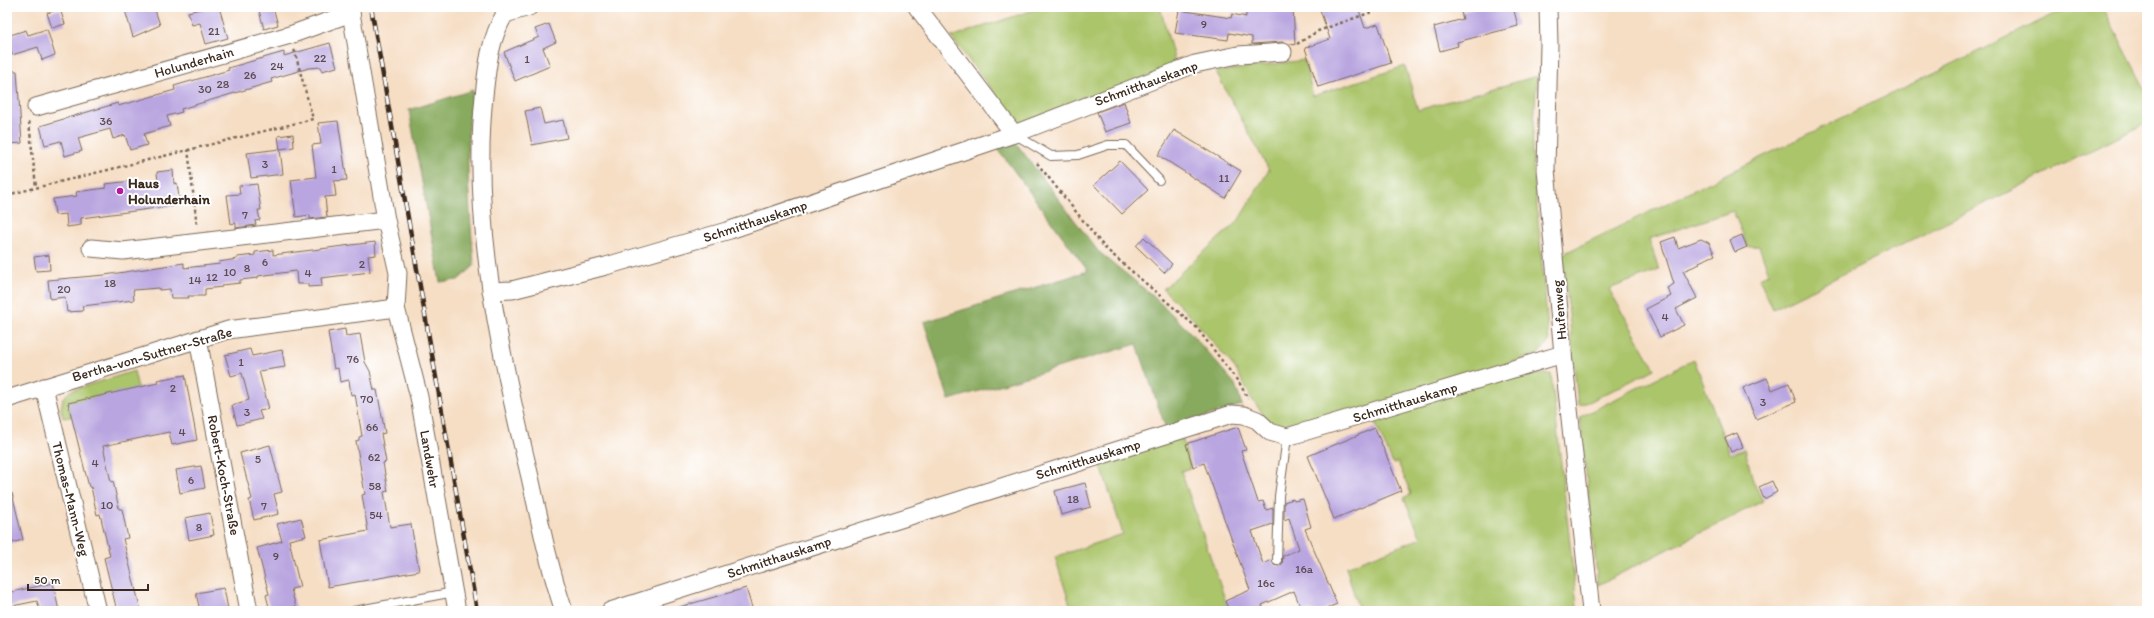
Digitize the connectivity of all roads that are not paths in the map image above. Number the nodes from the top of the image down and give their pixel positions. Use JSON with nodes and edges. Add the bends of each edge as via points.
{"nodes":[{"id":1,"x":529,"y":7,"type":"edge"},
{"id":2,"x":917,"y":7,"type":"edge"},
{"id":3,"x":1548,"y":7,"type":"edge"},
{"id":4,"x":351,"y":10,"type":"edge"},
{"id":5,"x":504,"y":10,"type":"edge"},
{"id":6,"x":1283,"y":52,"type":"road end"},
{"id":7,"x":36,"y":107,"type":"road end"},
{"id":8,"x":1014,"y":134,"type":"junction"},
{"id":9,"x":1159,"y":180,"type":"dead end"},
{"id":10,"x":386,"y":220,"type":"junction"},
{"id":11,"x":91,"y":248,"type":"dead end"},
{"id":12,"x":491,"y":291,"type":"junction"},
{"id":13,"x":396,"y":308,"type":"junction"},
{"id":14,"x":198,"y":339,"type":"junction"},
{"id":15,"x":1563,"y":354,"type":"junction"},
{"id":16,"x":44,"y":387,"type":"junction"},
{"id":17,"x":7,"y":399,"type":"edge"},
{"id":18,"x":1287,"y":438,"type":"junction"},
{"id":19,"x":1277,"y":561,"type":"dead end"},
{"id":20,"x":454,"y":592,"type":"junction"},
{"id":21,"x":98,"y":611,"type":"edge"},
{"id":22,"x":249,"y":611,"type":"edge"},
{"id":23,"x":354,"y":611,"type":"edge"},
{"id":24,"x":458,"y":611,"type":"edge"},
{"id":25,"x":564,"y":611,"type":"edge"},
{"id":26,"x":610,"y":611,"type":"edge"},
{"id":27,"x":1591,"y":611,"type":"edge"}],
"edges":[{"from":1,"to":5,"type":"street"},
{"from":2,"to":8,"type":"street"},
{"from":3,"to":15,"type":"street","name":"Hufenweg","via":[[1546,169]]},
{"from":4,"to":7,"type":"street","name":"Holunderhain","via":[[290,35]]},
{"from":4,"to":10,"type":"street","name":"Holunderhain"},
{"from":5,"to":12,"type":"street","via":[[491,47],[480,133],[480,189]]},
{"from":6,"to":8,"type":"street","name":"Schmitthauskamp","via":[[1238,55],[1195,64]]},
{"from":8,"to":9,"type":"lane","via":[[1050,156],[1078,155],[1108,144],[1126,145]]},
{"from":8,"to":12,"type":"street","name":"Schmitthauskamp","via":[[730,230],[519,288]]},
{"from":10,"to":11,"type":"street","via":[[123,251]]},
{"from":10,"to":13,"type":"street","name":"Holunderhain","via":[[398,273]]},
{"from":12,"to":25,"type":"street","via":[[520,436]]},
{"from":13,"to":14,"type":"street","name":"Bertha-von-Suttner-Straße","via":[[228,330]]},
{"from":13,"to":20,"type":"street","name":"Landwehr","via":[[419,397]]},
{"from":14,"to":16,"type":"street","name":"Bertha-von-Suttner-Straße"},
{"from":14,"to":22,"type":"street","name":"Robert-Koch-Straße"},
{"from":15,"to":18,"type":"street","name":"Schmitthauskamp"},
{"from":15,"to":27,"type":"street","name":"Hufenweg"},
{"from":16,"to":17,"type":"street","name":"Bertha-von-Suttner-Straße"},
{"from":16,"to":21,"type":"street","name":"Thomas-Mann-Weg"},
{"from":18,"to":19,"type":"lane","via":[[1279,496]]},
{"from":18,"to":26,"type":"street","name":"Schmitthauskamp","via":[[1270,432],[1257,420],[1232,414]]},
{"from":20,"to":23,"type":"lane"},
{"from":20,"to":24,"type":"street","name":"Landwehr"}]}
